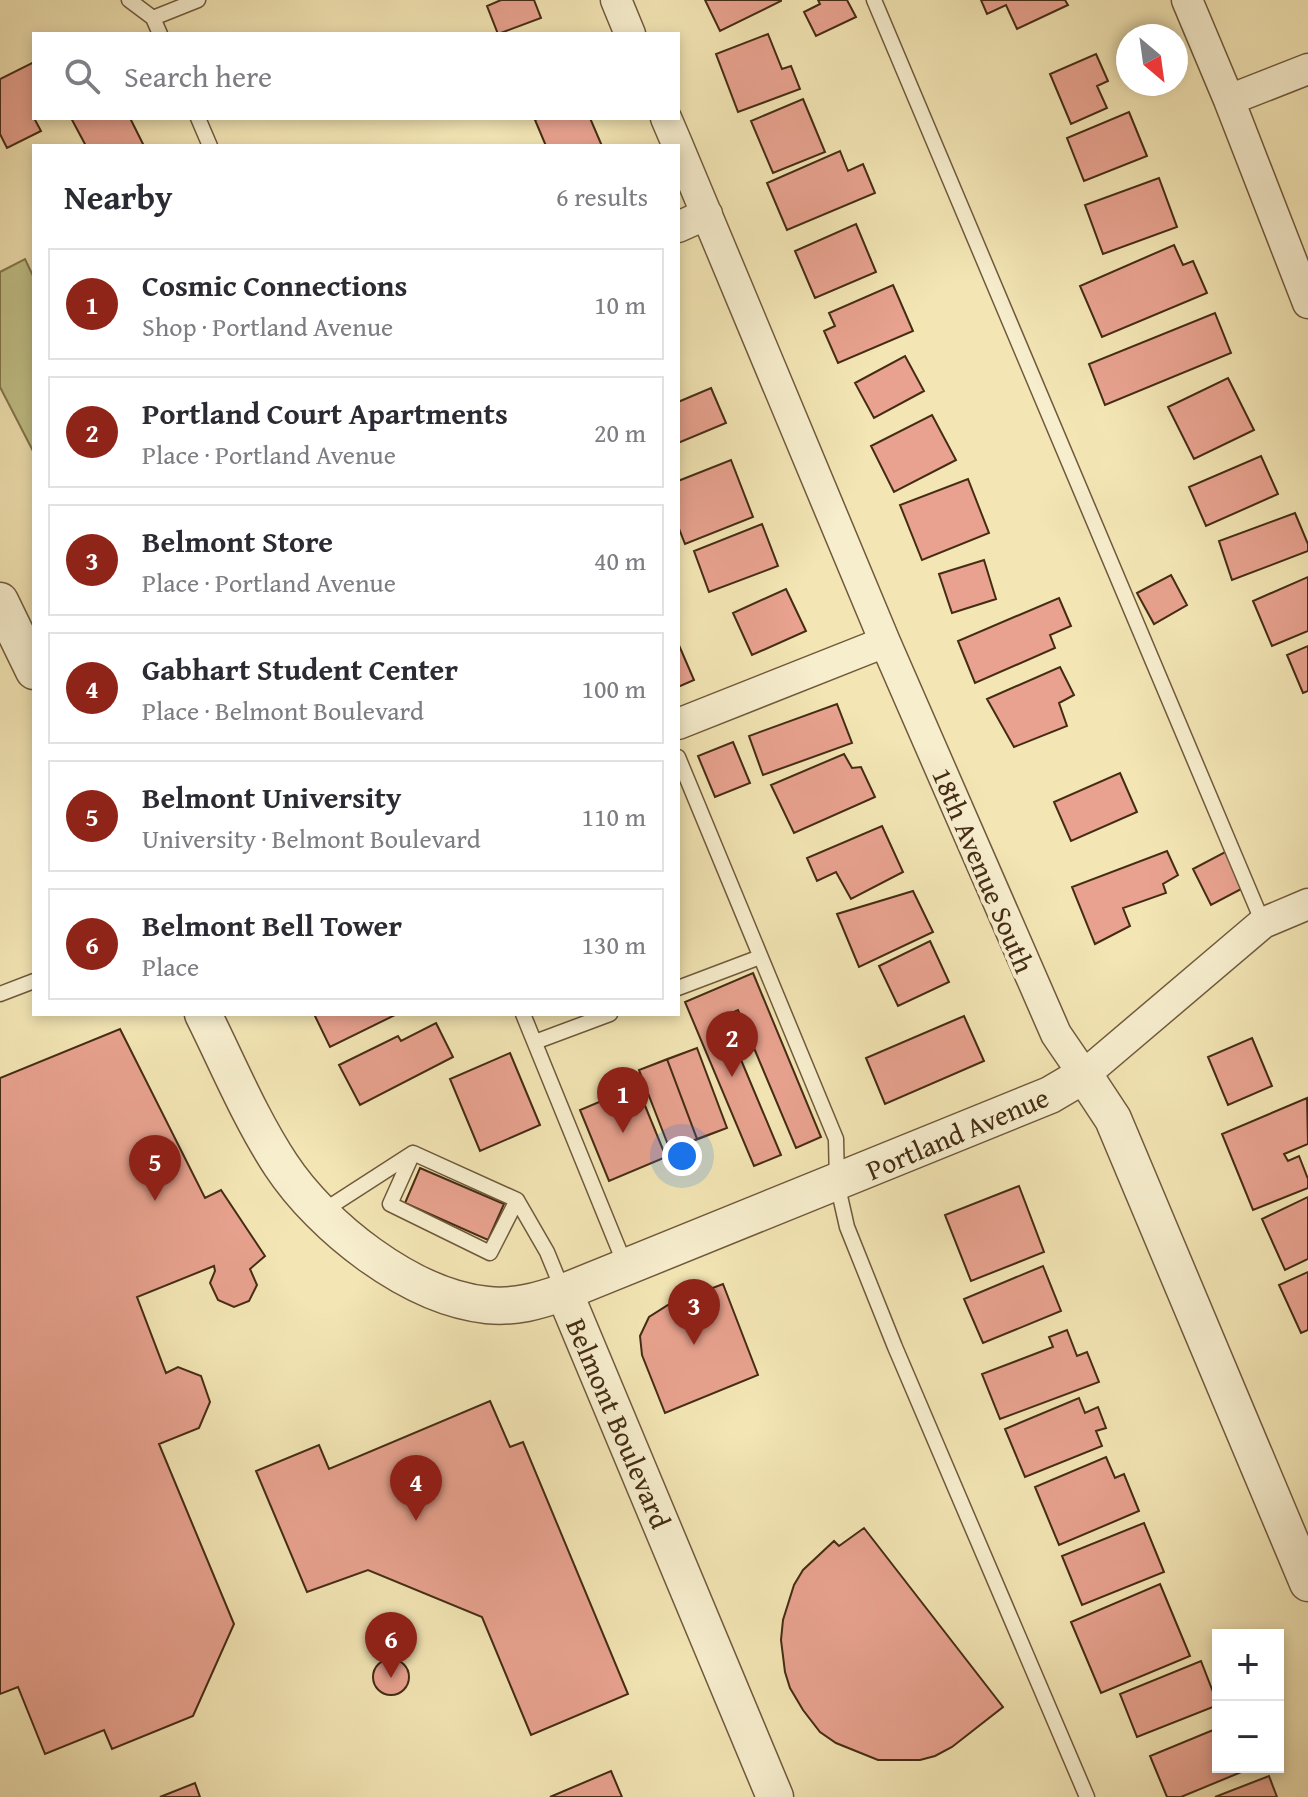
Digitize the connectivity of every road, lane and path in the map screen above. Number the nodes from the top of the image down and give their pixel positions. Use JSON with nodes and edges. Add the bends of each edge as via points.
{"nodes":[{"id":1,"x":129,"y":0,"type":"edge"},
{"id":2,"x":198,"y":0,"type":"edge"},
{"id":3,"x":616,"y":0,"type":"edge"},
{"id":4,"x":874,"y":0,"type":"edge"},
{"id":5,"x":1187,"y":0,"type":"edge"},
{"id":6,"x":153,"y":18,"type":"junction"},
{"id":7,"x":159,"y":32,"type":"edge"},
{"id":8,"x":629,"y":32,"type":"edge"},
{"id":9,"x":1308,"y":69,"type":"edge"},
{"id":10,"x":1229,"y":100,"type":"junction"},
{"id":11,"x":199,"y":120,"type":"edge"},
{"id":12,"x":667,"y":120,"type":"edge"},
{"id":13,"x":209,"y":144,"type":"edge"},
{"id":14,"x":677,"y":144,"type":"edge"},
{"id":15,"x":680,"y":151,"type":"edge"},
{"id":16,"x":707,"y":214,"type":"junction"},
{"id":17,"x":680,"y":226,"type":"edge"},
{"id":18,"x":1308,"y":303,"type":"edge"},
{"id":19,"x":0,"y":601,"type":"edge"},
{"id":20,"x":885,"y":642,"type":"junction"},
{"id":21,"x":32,"y":667,"type":"edge"},
{"id":22,"x":680,"y":723,"type":"edge"},
{"id":23,"x":680,"y":762,"type":"edge"},
{"id":24,"x":1308,"y":904,"type":"edge"},
{"id":25,"x":1263,"y":923,"type":"junction"},
{"id":26,"x":760,"y":957,"type":"junction"},
{"id":27,"x":32,"y":982,"type":"edge"},
{"id":28,"x":680,"y":987,"type":"edge"},
{"id":29,"x":0,"y":994,"type":"edge"},
{"id":30,"x":204,"y":1016,"type":"edge"},
{"id":31,"x":524,"y":1016,"type":"edge"},
{"id":32,"x":605,"y":1016,"type":"edge"},
{"id":33,"x":535,"y":1042,"type":"junction"},
{"id":34,"x":1084,"y":1075,"type":"junction"},
{"id":35,"x":413,"y":1153,"type":"junction"},
{"id":36,"x":837,"y":1183,"type":"junction"},
{"id":37,"x":517,"y":1200,"type":"junction"},
{"id":38,"x":320,"y":1213,"type":"junction"},
{"id":39,"x":626,"y":1267,"type":"junction"},
{"id":40,"x":564,"y":1292,"type":"junction"},
{"id":41,"x":1308,"y":1583,"type":"edge"},
{"id":42,"x":775,"y":1797,"type":"edge"},
{"id":43,"x":1087,"y":1797,"type":"edge"}],
"edges":[{"from":1,"to":6,"type":"lane"},
{"from":2,"to":6,"type":"lane"},
{"from":3,"to":8,"type":"street"},
{"from":4,"to":25,"type":"lane"},
{"from":5,"to":10,"type":"street"},
{"from":6,"to":7,"type":"lane"},
{"from":9,"to":10,"type":"street"},
{"from":10,"to":18,"type":"street"},
{"from":11,"to":13,"type":"lane"},
{"from":12,"to":14,"type":"street","name":"18th Avenue South"},
{"from":15,"to":16,"type":"street","name":"18th Avenue South"},
{"from":16,"to":17,"type":"street"},
{"from":16,"to":20,"type":"street","name":"18th Avenue South"},
{"from":19,"to":21,"type":"street"},
{"from":20,"to":22,"type":"street"},
{"from":20,"to":34,"type":"street","name":"18th Avenue South","via":[[1056,1034]]},
{"from":23,"to":26,"type":"lane"},
{"from":24,"to":25,"type":"street","name":"Portland Avenue"},
{"from":25,"to":34,"type":"street","name":"Portland Avenue"},
{"from":26,"to":28,"type":"lane"},
{"from":26,"to":36,"type":"lane","via":[[836,1139]]},
{"from":27,"to":29,"type":"lane"},
{"from":30,"to":38,"type":"street","name":"Belmont Boulevard","via":[[267,1143]]},
{"from":31,"to":33,"type":"lane"},
{"from":32,"to":33,"type":"lane"},
{"from":33,"to":39,"type":"lane"},
{"from":34,"to":36,"type":"street","name":"Portland Avenue","via":[[1050,1095]]},
{"from":34,"to":41,"type":"street","name":"18th Avenue South","via":[[1113,1119]]},
{"from":35,"to":37,"type":"lane","via":[[444,1172]]},
{"from":35,"to":37,"type":"lane","via":[[390,1204],[460,1233],[490,1253]]},
{"from":35,"to":38,"type":"lane"},
{"from":36,"to":39,"type":"street","name":"Portland Avenue"},
{"from":36,"to":43,"type":"lane","via":[[847,1227],[889,1334]]},
{"from":37,"to":40,"type":"lane"},
{"from":38,"to":40,"type":"street","name":"Belmont Boulevard","via":[[388,1266],[438,1292],[507,1306]]},
{"from":39,"to":40,"type":"street","name":"Portland Avenue"},
{"from":40,"to":42,"type":"street","name":"Belmont Boulevard"}]}
